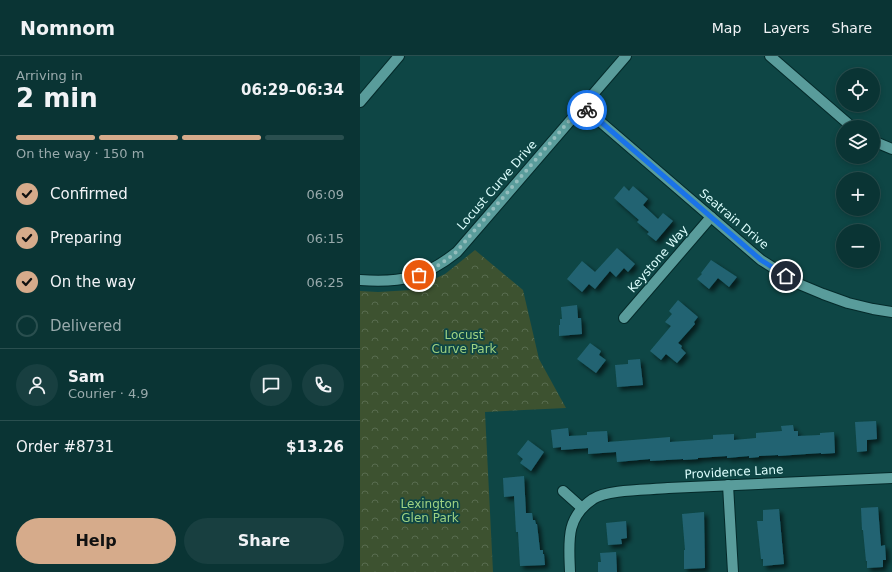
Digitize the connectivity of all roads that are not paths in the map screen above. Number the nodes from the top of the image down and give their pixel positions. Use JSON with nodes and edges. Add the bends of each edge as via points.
{"nodes":[{"id":1,"x":399,"y":56,"type":"edge"},
{"id":2,"x":626,"y":56,"type":"edge"},
{"id":3,"x":770,"y":56,"type":"edge"},
{"id":4,"x":360,"y":102,"type":"edge"},
{"id":5,"x":582,"y":106,"type":"junction"},
{"id":6,"x":844,"y":120,"type":"edge"},
{"id":7,"x":880,"y":144,"type":"edge"},
{"id":8,"x":892,"y":149,"type":"edge"},
{"id":9,"x":711,"y":217,"type":"junction"},
{"id":10,"x":360,"y":280,"type":"edge"},
{"id":11,"x":892,"y":312,"type":"edge"},
{"id":12,"x":624,"y":318,"type":"dead end"},
{"id":13,"x":892,"y":478,"type":"edge"},
{"id":14,"x":728,"y":485,"type":"junction"},
{"id":15,"x":563,"y":491,"type":"dead end"},
{"id":16,"x":582,"y":508,"type":"junction"},
{"id":17,"x":570,"y":572,"type":"edge"},
{"id":18,"x":733,"y":572,"type":"edge"}],
"edges":[{"from":1,"to":4,"type":"street"},
{"from":2,"to":5,"type":"street","name":"Locust Curve Drive"},
{"from":3,"to":6,"type":"street"},
{"from":5,"to":9,"type":"street","name":"Seatrain Drive"},
{"from":5,"to":10,"type":"street","name":"Locust Curve Drive","via":[[456,252],[443,263],[411,278],[392,281]]},
{"from":7,"to":8,"type":"street"},
{"from":9,"to":11,"type":"street","name":"Seatrain Drive","via":[[761,260],[799,284],[848,303]]},
{"from":9,"to":12,"type":"street","name":"Keystone Way"},
{"from":13,"to":14,"type":"street","name":"Providence Lane"},
{"from":14,"to":16,"type":"street","name":"Providence Lane","via":[[611,492],[599,495]]},
{"from":14,"to":18,"type":"street"},
{"from":15,"to":16,"type":"street"},
{"from":16,"to":17,"type":"street","name":"Providence Lane","via":[[572,523]]}]}
